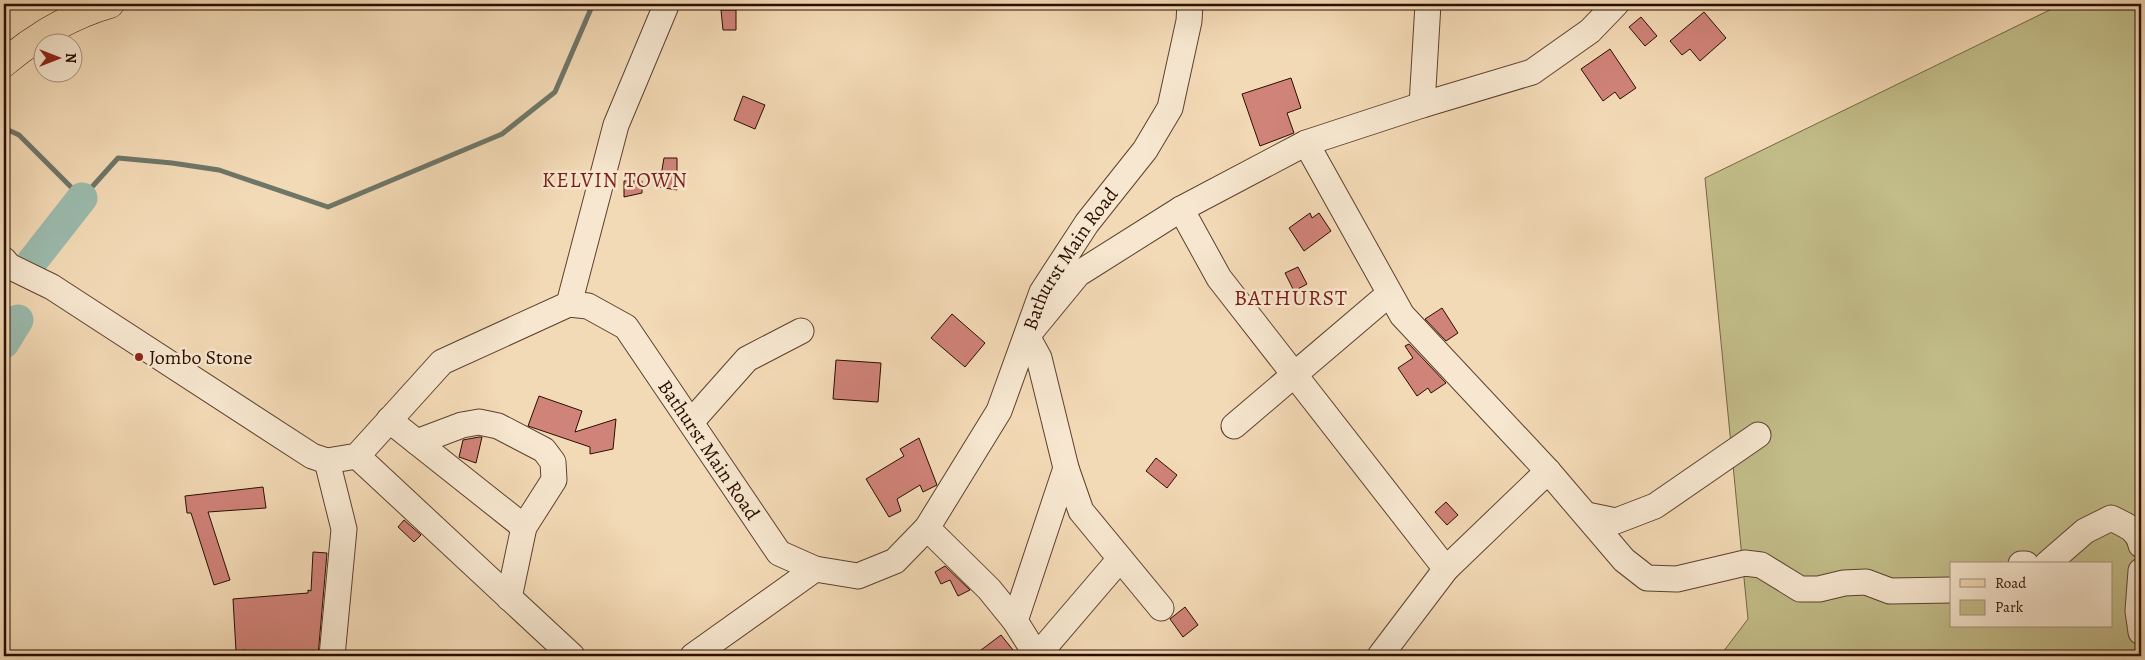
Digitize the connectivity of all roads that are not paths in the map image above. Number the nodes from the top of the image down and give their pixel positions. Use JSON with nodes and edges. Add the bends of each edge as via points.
{"nodes":[{"id":1,"x":110,"y":4,"type":"edge"},
{"id":2,"x":1190,"y":4,"type":"edge"},
{"id":3,"x":1428,"y":4,"type":"edge"},
{"id":4,"x":1616,"y":4,"type":"edge"},
{"id":5,"x":665,"y":8,"type":"dead end"},
{"id":6,"x":4,"y":63,"type":"edge"},
{"id":7,"x":1422,"y":105,"type":"junction"},
{"id":8,"x":1306,"y":143,"type":"junction"},
{"id":9,"x":1181,"y":210,"type":"junction"},
{"id":10,"x":5,"y":267,"type":"edge"},
{"id":11,"x":1389,"y":294,"type":"junction"},
{"id":12,"x":569,"y":304,"type":"junction"},
{"id":13,"x":801,"y":330,"type":"dead end"},
{"id":14,"x":1027,"y":336,"type":"junction"},
{"id":15,"x":1295,"y":375,"type":"junction"},
{"id":16,"x":389,"y":420,"type":"junction"},
{"id":17,"x":691,"y":422,"type":"junction"},
{"id":18,"x":1234,"y":426,"type":"dead end"},
{"id":19,"x":1758,"y":435,"type":"dead end"},
{"id":20,"x":417,"y":442,"type":"junction"},
{"id":21,"x":357,"y":456,"type":"junction"},
{"id":22,"x":327,"y":461,"type":"junction"},
{"id":23,"x":1066,"y":468,"type":"junction"},
{"id":24,"x":1548,"y":471,"type":"junction"},
{"id":25,"x":1587,"y":516,"type":"junction"},
{"id":26,"x":524,"y":527,"type":"junction"},
{"id":27,"x":927,"y":528,"type":"junction"},
{"id":28,"x":2141,"y":545,"type":"edge"},
{"id":29,"x":1120,"y":559,"type":"junction"},
{"id":30,"x":2049,"y":562,"type":"edge"},
{"id":31,"x":815,"y":569,"type":"junction"},
{"id":32,"x":1446,"y":569,"type":"junction"},
{"id":33,"x":2141,"y":571,"type":"edge"},
{"id":34,"x":1950,"y":590,"type":"edge"},
{"id":35,"x":509,"y":598,"type":"junction"},
{"id":36,"x":1161,"y":608,"type":"dead end"},
{"id":37,"x":1015,"y":621,"type":"junction"},
{"id":38,"x":2141,"y":632,"type":"edge"},
{"id":39,"x":332,"y":656,"type":"edge"},
{"id":40,"x":572,"y":656,"type":"edge"},
{"id":41,"x":693,"y":656,"type":"edge"},
{"id":42,"x":1037,"y":656,"type":"edge"},
{"id":43,"x":1380,"y":656,"type":"edge"}],
"edges":[{"from":1,"to":6,"type":"main road","via":[[86,11],[25,44]]},
{"from":2,"to":14,"type":"street","name":"Bathurst Main Road","via":[[1170,108],[1145,150],[1087,223],[1042,292]]},
{"from":3,"to":7,"type":"street"},
{"from":4,"to":7,"type":"street","via":[[1590,31],[1532,72]]},
{"from":5,"to":12,"type":"street","via":[[616,125]]},
{"from":7,"to":8,"type":"street"},
{"from":8,"to":9,"type":"street"},
{"from":8,"to":11,"type":"street"},
{"from":9,"to":14,"type":"street","via":[[1078,274]]},
{"from":9,"to":15,"type":"street","via":[[1219,278]]},
{"from":10,"to":22,"type":"street","via":[[52,287],[312,456]]},
{"from":11,"to":15,"type":"street"},
{"from":11,"to":24,"type":"street","via":[[1402,315]]},
{"from":12,"to":16,"type":"street","via":[[442,362]]},
{"from":12,"to":17,"type":"street","name":"Bathurst Main Road","via":[[588,306],[626,327]]},
{"from":13,"to":17,"type":"street","via":[[747,360]]},
{"from":14,"to":23,"type":"street","via":[[1039,358]]},
{"from":14,"to":27,"type":"street","name":"Bathurst Main Road","via":[[1000,411]]},
{"from":15,"to":18,"type":"street"},
{"from":15,"to":32,"type":"street"},
{"from":16,"to":20,"type":"street"},
{"from":16,"to":21,"type":"street"},
{"from":17,"to":31,"type":"street","name":"Bathurst Main Road","via":[[779,554]]},
{"from":19,"to":25,"type":"street","via":[[1654,506],[1616,520]]},
{"from":20,"to":26,"type":"street"},
{"from":20,"to":26,"type":"street","via":[[479,422],[498,426],[544,450],[553,462],[554,480]]},
{"from":21,"to":22,"type":"street"},
{"from":21,"to":35,"type":"street"},
{"from":22,"to":39,"type":"street","via":[[344,529]]},
{"from":23,"to":29,"type":"street","via":[[1081,512]]},
{"from":23,"to":37,"type":"street"},
{"from":24,"to":25,"type":"street"},
{"from":24,"to":32,"type":"street"},
{"from":25,"to":34,"type":"street","via":[[1624,560],[1647,578],[1677,579],[1745,563],[1761,565],[1800,589],[1866,582],[1890,592]]},
{"from":26,"to":35,"type":"street"},
{"from":27,"to":31,"type":"street","name":"Bathurst Main Road","via":[[895,561],[858,576]]},
{"from":27,"to":37,"type":"street","via":[[990,590]]},
{"from":28,"to":30,"type":"street","via":[[2139,535],[2111,518],[2085,531]]},
{"from":29,"to":36,"type":"street"},
{"from":29,"to":42,"type":"street"},
{"from":31,"to":41,"type":"street"},
{"from":32,"to":43,"type":"street"},
{"from":33,"to":38,"type":"street","via":[[2138,611]]},
{"from":35,"to":40,"type":"street"},
{"from":37,"to":42,"type":"street"}]}
